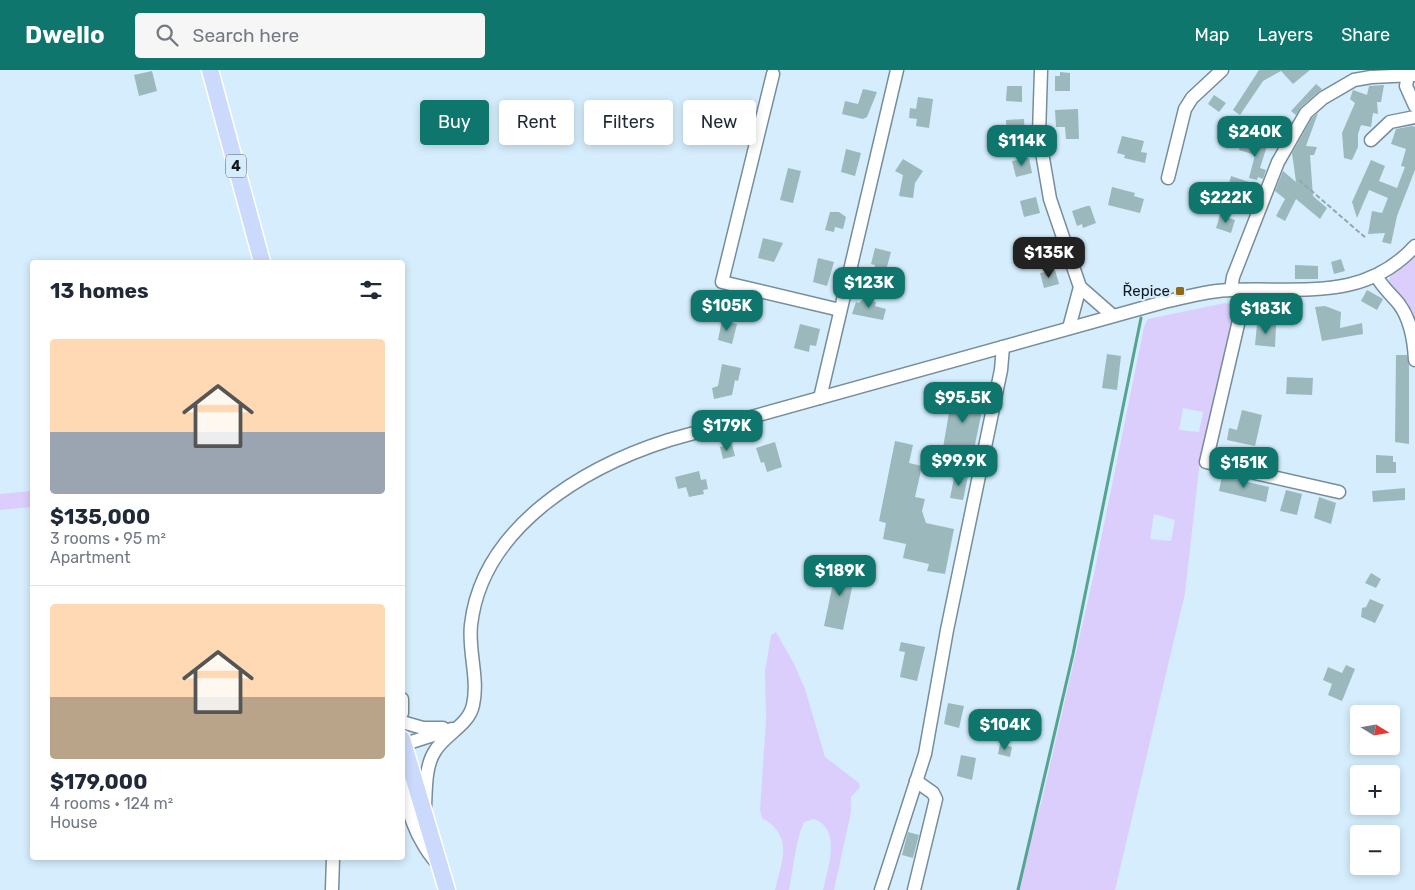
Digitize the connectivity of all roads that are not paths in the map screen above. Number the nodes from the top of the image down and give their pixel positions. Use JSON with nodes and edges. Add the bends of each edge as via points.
{"nodes":[{"id":1,"x":210,"y":70,"type":"edge"},
{"id":2,"x":897,"y":70,"type":"edge"},
{"id":3,"x":1041,"y":70,"type":"edge"},
{"id":4,"x":1222,"y":70,"type":"edge"},
{"id":5,"x":773,"y":74,"type":"dead end"},
{"id":6,"x":1412,"y":75,"type":"edge"},
{"id":7,"x":1415,"y":106,"type":"edge"},
{"id":8,"x":1415,"y":117,"type":"edge"},
{"id":9,"x":1371,"y":140,"type":"dead end"},
{"id":10,"x":1168,"y":178,"type":"dead end"},
{"id":11,"x":1415,"y":246,"type":"edge"},
{"id":12,"x":261,"y":260,"type":"edge"},
{"id":13,"x":1377,"y":276,"type":"junction"},
{"id":14,"x":1080,"y":287,"type":"junction"},
{"id":15,"x":1231,"y":290,"type":"junction"},
{"id":16,"x":1246,"y":290,"type":"junction"},
{"id":17,"x":840,"y":310,"type":"junction"},
{"id":18,"x":1112,"y":315,"type":"junction"},
{"id":19,"x":1069,"y":328,"type":"junction"},
{"id":20,"x":1003,"y":347,"type":"junction"},
{"id":21,"x":1415,"y":358,"type":"edge"},
{"id":22,"x":820,"y":398,"type":"junction"},
{"id":23,"x":1339,"y":492,"type":"dead end"},
{"id":24,"x":405,"y":723,"type":"edge"},
{"id":25,"x":460,"y":725,"type":"junction"},
{"id":26,"x":405,"y":743,"type":"edge"},
{"id":27,"x":405,"y":756,"type":"edge"},
{"id":28,"x":407,"y":770,"type":"edge"},
{"id":29,"x":916,"y":781,"type":"junction"},
{"id":30,"x":424,"y":814,"type":"junction"},
{"id":31,"x":333,"y":860,"type":"edge"},
{"id":32,"x":440,"y":866,"type":"junction"},
{"id":33,"x":332,"y":890,"type":"edge"},
{"id":34,"x":447,"y":890,"type":"edge"},
{"id":35,"x":881,"y":890,"type":"edge"},
{"id":36,"x":914,"y":890,"type":"edge"}],
"edges":[{"from":1,"to":12,"type":"main road","number":"4"},
{"from":2,"to":17,"type":"street"},
{"from":3,"to":14,"type":"street","via":[[1039,135],[1050,199]]},
{"from":4,"to":10,"type":"street","via":[[1185,109]]},
{"from":5,"to":17,"type":"street","via":[[722,282]]},
{"from":6,"to":7,"type":"street","via":[[1406,86]]},
{"from":6,"to":15,"type":"street","via":[[1354,80],[1324,98],[1301,119],[1278,162],[1232,277]]},
{"from":8,"to":9,"type":"street","via":[[1390,122]]},
{"from":11,"to":13,"type":"street","via":[[1394,266]]},
{"from":13,"to":16,"type":"street","via":[[1349,286]]},
{"from":13,"to":21,"type":"street","via":[[1384,289],[1398,302],[1410,324]]},
{"from":14,"to":18,"type":"street"},
{"from":14,"to":19,"type":"street"},
{"from":15,"to":16,"type":"street"},
{"from":15,"to":18,"type":"street","via":[[1210,291]]},
{"from":16,"to":23,"type":"street","via":[[1206,462]]},
{"from":17,"to":22,"type":"street"},
{"from":18,"to":19,"type":"street"},
{"from":19,"to":20,"type":"street"},
{"from":20,"to":22,"type":"street"},
{"from":20,"to":29,"type":"street","via":[[1000,380],[947,630],[925,754]]},
{"from":22,"to":25,"type":"street","via":[[642,448],[585,475],[533,514],[497,558],[476,603],[471,626],[475,684],[473,705]]},
{"from":24,"to":25,"type":"street","via":[[430,729]]},
{"from":25,"to":26,"type":"street","via":[[435,736]]},
{"from":25,"to":30,"type":"street","via":[[432,756]]},
{"from":27,"to":28,"type":"main road"},
{"from":28,"to":30,"type":"main road"},
{"from":28,"to":32,"type":"street","via":[[406,792],[416,831],[429,856]]},
{"from":29,"to":35,"type":"street"},
{"from":29,"to":36,"type":"street","via":[[936,799]]},
{"from":30,"to":32,"type":"main road"},
{"from":31,"to":33,"type":"street"},
{"from":32,"to":34,"type":"main road"}]}
